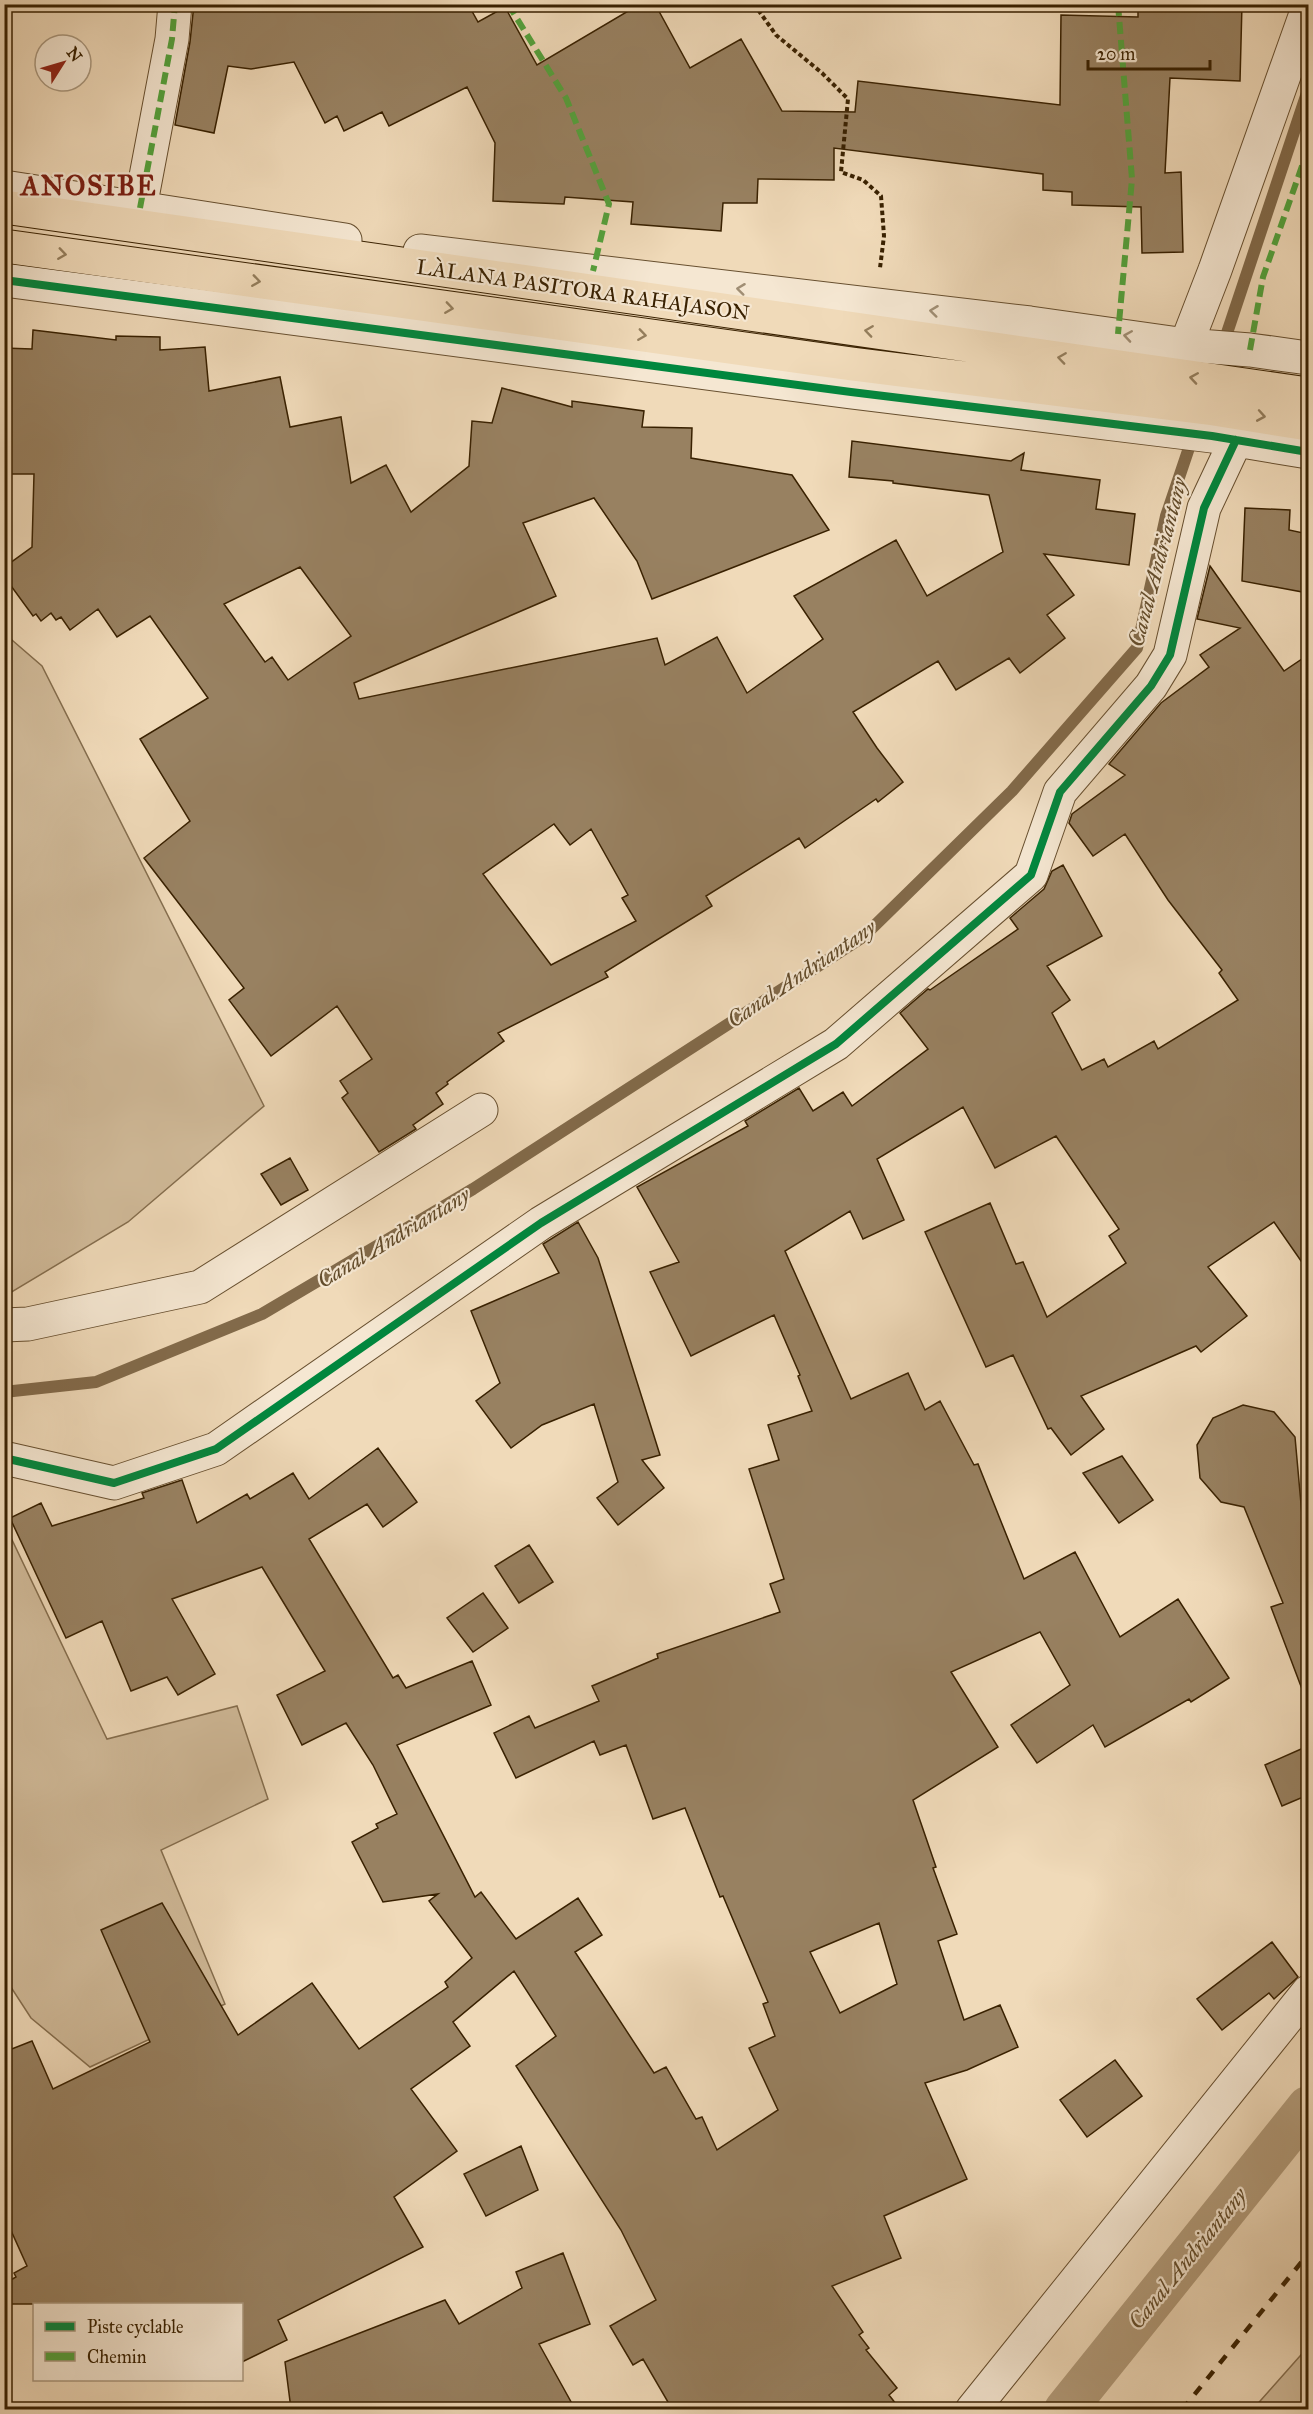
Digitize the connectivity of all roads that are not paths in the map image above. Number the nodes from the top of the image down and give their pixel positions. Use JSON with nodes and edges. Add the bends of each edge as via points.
{"nodes":[{"id":1,"x":175,"y":4,"type":"edge"},
{"id":2,"x":1308,"y":8,"type":"edge"},
{"id":3,"x":4,"y":187,"type":"edge"},
{"id":4,"x":4,"y":207,"type":"edge"},
{"id":5,"x":140,"y":208,"type":"junction"},
{"id":6,"x":4,"y":246,"type":"edge"},
{"id":7,"x":4,"y":280,"type":"edge"},
{"id":8,"x":1186,"y":345,"type":"junction"},
{"id":9,"x":1308,"y":358,"type":"edge"},
{"id":10,"x":1308,"y":394,"type":"edge"},
{"id":11,"x":1154,"y":400,"type":"junction"},
{"id":12,"x":1222,"y":417,"type":"junction"},
{"id":13,"x":1308,"y":424,"type":"edge"},
{"id":14,"x":1308,"y":452,"type":"edge"},
{"id":15,"x":481,"y":1110,"type":"dead end"},
{"id":16,"x":4,"y":1325,"type":"edge"},
{"id":17,"x":4,"y":1458,"type":"edge"},
{"id":18,"x":1308,"y":1992,"type":"edge"},
{"id":19,"x":972,"y":2409,"type":"edge"}],
"edges":[{"from":1,"to":5,"type":"street"},
{"from":2,"to":8,"type":"street"},
{"from":3,"to":5,"type":"street"},
{"from":11,"to":4,"type":"main road","name":"LÀLANA PASITORA RAHAJASON","one_way":true},
{"from":8,"to":5,"type":"street","one_way":true,"via":[[1101,331],[419,251]]},
{"from":6,"to":11,"type":"main road","name":"LÀLANA PASITORA RAHAJASON","one_way":true,"via":[[852,364]]},
{"from":7,"to":11,"type":"street","via":[[851,392]]},
{"from":8,"to":9,"type":"street"},
{"from":10,"to":12,"type":"main road"},
{"from":11,"to":12,"type":"main road"},
{"from":12,"to":13,"type":"main road","one_way":true},
{"from":12,"to":14,"type":"street"},
{"from":12,"to":17,"type":"street","via":[[1170,655],[1151,686],[1060,792],[1031,875],[836,1044],[541,1223],[216,1449],[114,1484]]},
{"from":15,"to":16,"type":"street","via":[[200,1287],[28,1324]]},
{"from":18,"to":19,"type":"street"}]}
